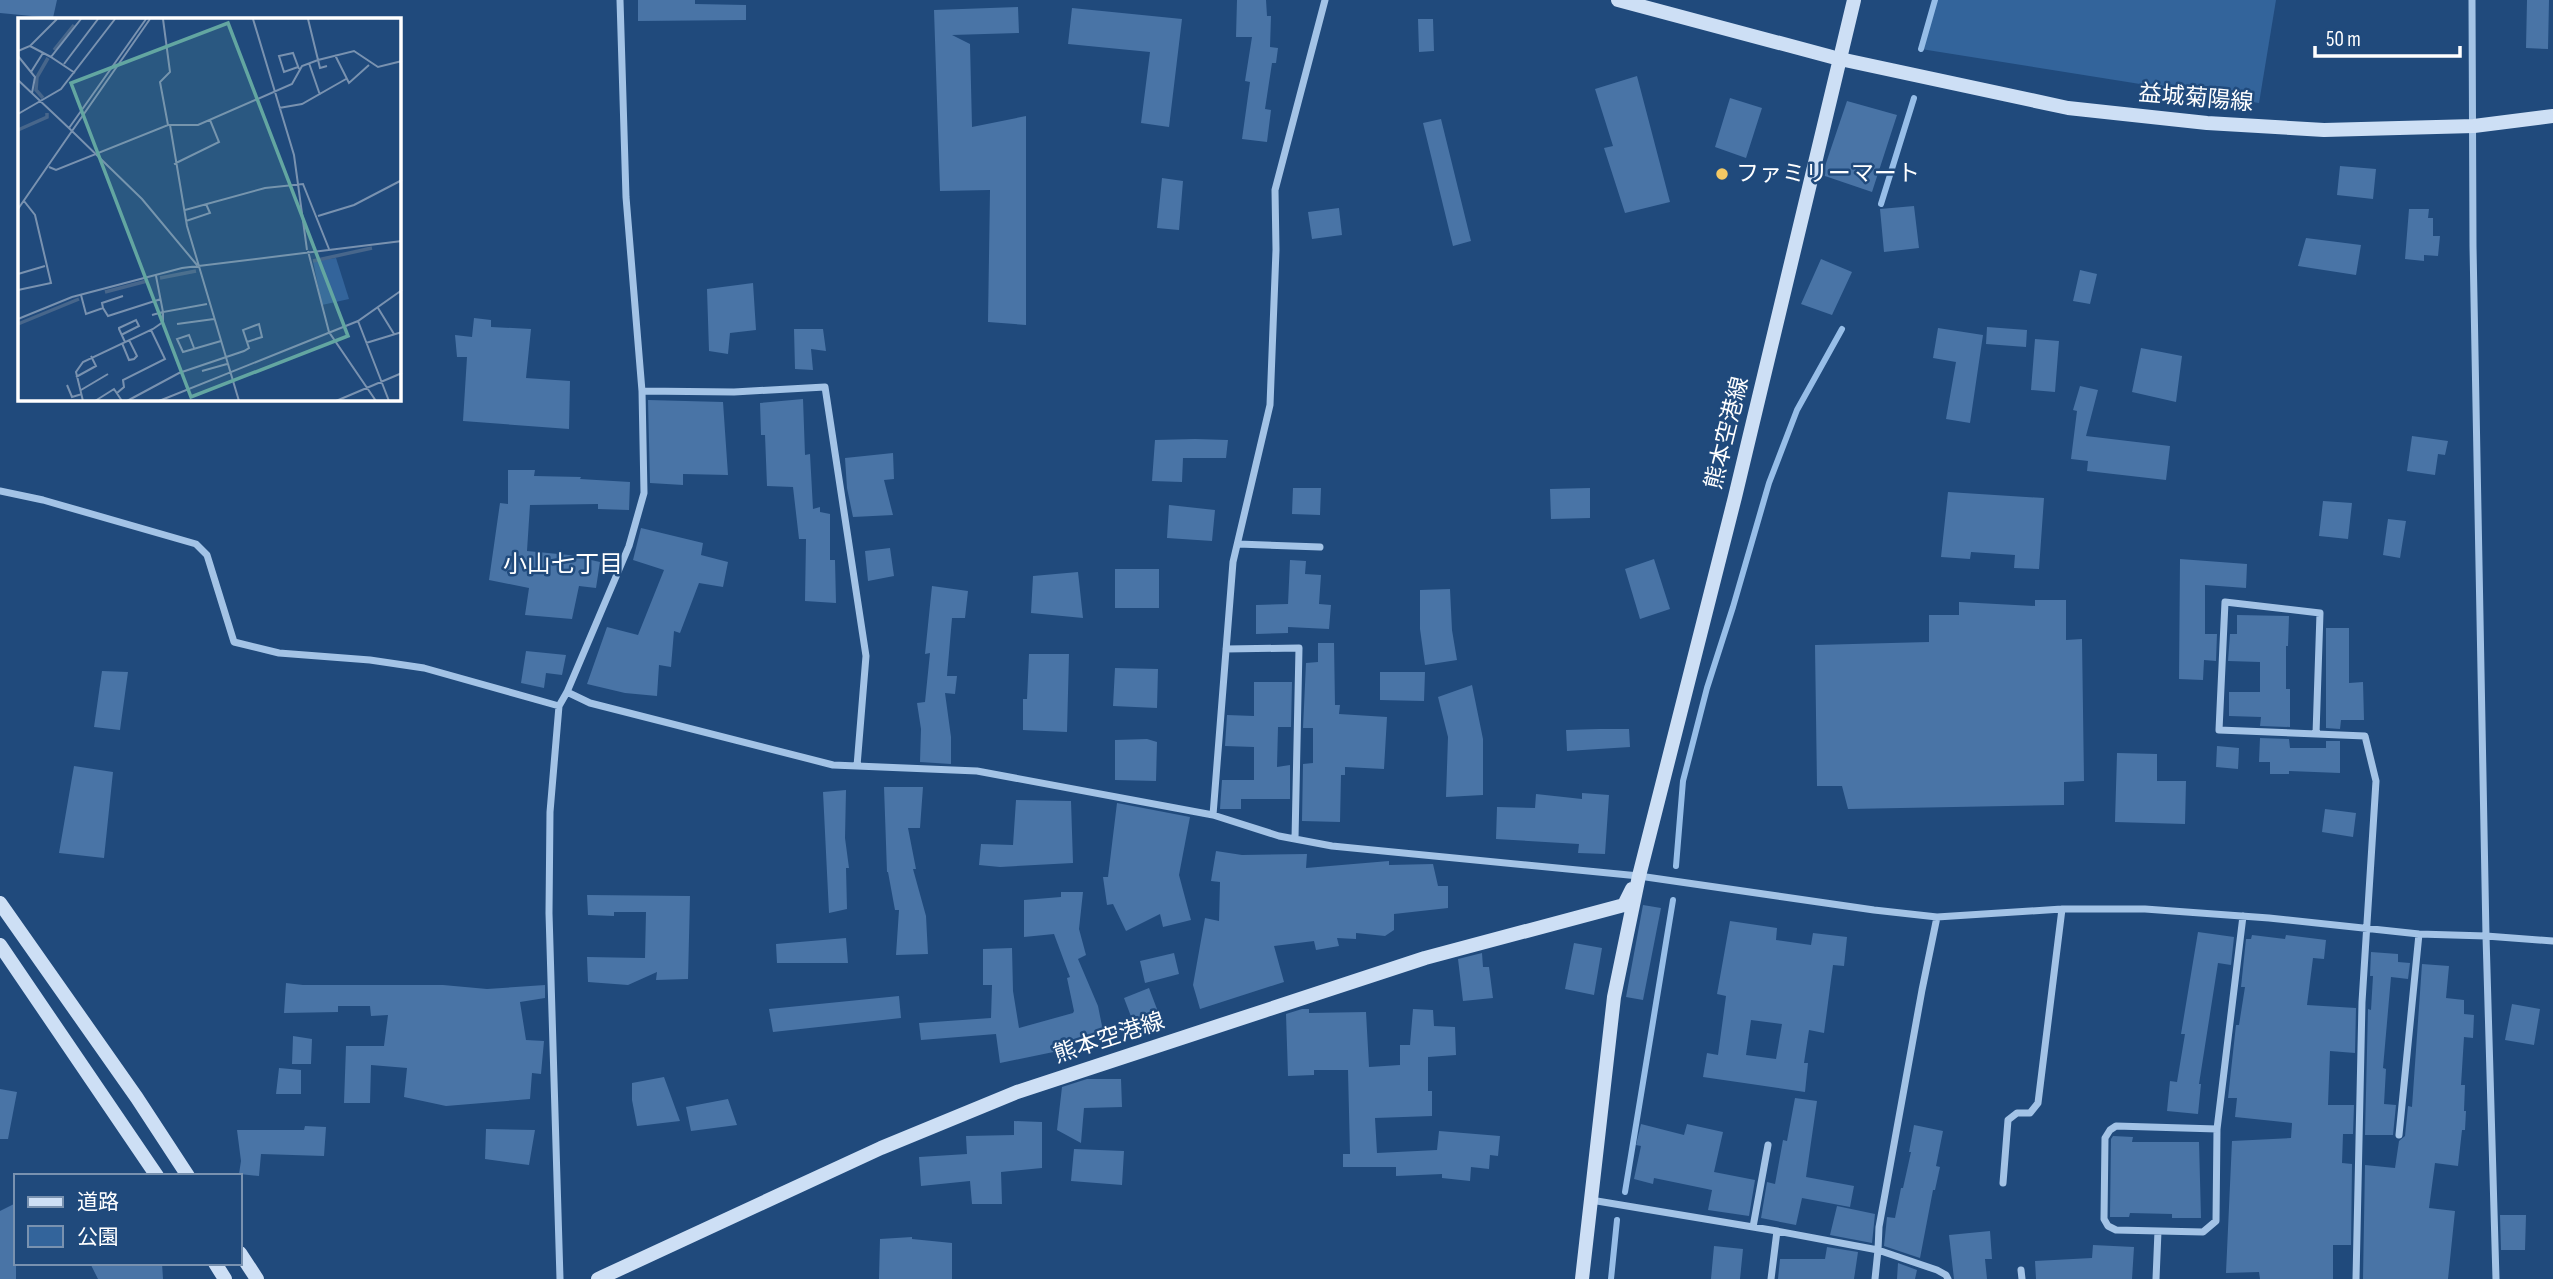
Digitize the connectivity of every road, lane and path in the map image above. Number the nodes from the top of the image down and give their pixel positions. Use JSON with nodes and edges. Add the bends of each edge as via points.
{"nodes":[{"id":1,"x":620,"y":0,"type":"edge"},
{"id":2,"x":1325,"y":0,"type":"edge"},
{"id":3,"x":1618,"y":0,"type":"edge"},
{"id":4,"x":1854,"y":0,"type":"edge"},
{"id":5,"x":2472,"y":0,"type":"edge"},
{"id":6,"x":1836,"y":58,"type":"junction"},
{"id":7,"x":2553,"y":117,"type":"edge"},
{"id":8,"x":2474,"y":127,"type":"junction"},
{"id":9,"x":642,"y":391,"type":"junction"},
{"id":10,"x":0,"y":491,"type":"edge"},
{"id":11,"x":1238,"y":544,"type":"junction"},
{"id":12,"x":1321,"y":547,"type":"dead end"},
{"id":13,"x":1226,"y":649,"type":"junction"},
{"id":14,"x":567,"y":692,"type":"junction"},
{"id":15,"x":559,"y":706,"type":"junction"},
{"id":16,"x":2316,"y":734,"type":"junction"},
{"id":17,"x":857,"y":766,"type":"junction"},
{"id":18,"x":1213,"y":815,"type":"junction"},
{"id":19,"x":1295,"y":839,"type":"junction"},
{"id":20,"x":1639,"y":876,"type":"junction"},
{"id":21,"x":0,"y":903,"type":"edge"},
{"id":22,"x":2062,"y":909,"type":"junction"},
{"id":23,"x":1937,"y":916,"type":"junction"},
{"id":24,"x":2244,"y":916,"type":"junction"},
{"id":25,"x":2368,"y":928,"type":"junction"},
{"id":26,"x":2419,"y":934,"type":"junction"},
{"id":27,"x":2486,"y":936,"type":"junction"},
{"id":28,"x":2553,"y":941,"type":"edge"},
{"id":29,"x":0,"y":945,"type":"edge"},
{"id":30,"x":2217,"y":1129,"type":"junction"},
{"id":31,"x":2399,"y":1135,"type":"dead end"},
{"id":32,"x":1768,"y":1145,"type":"dead end"},
{"id":33,"x":156,"y":1174,"type":"edge"},
{"id":34,"x":187,"y":1174,"type":"edge"},
{"id":35,"x":2003,"y":1183,"type":"dead end"},
{"id":36,"x":1591,"y":1200,"type":"junction"},
{"id":37,"x":1753,"y":1227,"type":"junction"},
{"id":38,"x":1777,"y":1231,"type":"junction"},
{"id":39,"x":2158,"y":1231,"type":"junction"},
{"id":40,"x":1878,"y":1250,"type":"junction"},
{"id":41,"x":242,"y":1257,"type":"edge"},
{"id":42,"x":2021,"y":1270,"type":"dead end"},
{"id":43,"x":257,"y":1279,"type":"edge"},
{"id":44,"x":560,"y":1279,"type":"edge"},
{"id":45,"x":598,"y":1279,"type":"edge"},
{"id":46,"x":1582,"y":1279,"type":"edge"},
{"id":47,"x":1771,"y":1279,"type":"edge"},
{"id":48,"x":1875,"y":1279,"type":"edge"},
{"id":49,"x":1948,"y":1279,"type":"edge"},
{"id":50,"x":2022,"y":1279,"type":"edge"},
{"id":51,"x":2156,"y":1279,"type":"edge"},
{"id":52,"x":2356,"y":1279,"type":"edge"},
{"id":53,"x":2496,"y":1279,"type":"edge"}],
"edges":[{"from":1,"to":9,"type":"street","via":[[626,197]]},
{"from":2,"to":11,"type":"street","via":[[1275,190],[1270,404]]},
{"from":3,"to":6,"type":"main road","name":"益城菊陽線"},
{"from":4,"to":6,"type":"main road","name":"熊本空港線"},
{"from":5,"to":8,"type":"street"},
{"from":6,"to":8,"type":"main road","name":"益城菊陽線","via":[[2068,108],[2193,122],[2323,130]]},
{"from":6,"to":20,"type":"main road","name":"熊本空港線","via":[[1735,498]]},
{"from":7,"to":8,"type":"main road","name":"益城菊陽線"},
{"from":8,"to":27,"type":"street"},
{"from":9,"to":14,"type":"street","via":[[644,493],[629,546]]},
{"from":9,"to":17,"type":"street","via":[[825,387],[866,656]]},
{"from":10,"to":15,"type":"street","via":[[43,499],[195,544],[207,555],[234,642],[279,653],[424,668]]},
{"from":11,"to":12,"type":"street"},
{"from":11,"to":13,"type":"street"},
{"from":13,"to":18,"type":"street"},
{"from":13,"to":19,"type":"street","via":[[1299,648]]},
{"from":14,"to":15,"type":"street"},
{"from":14,"to":17,"type":"street","via":[[590,703],[833,765]]},
{"from":15,"to":44,"type":"street","via":[[550,812],[549,913]]},
{"from":16,"to":16,"type":"street","via":[[2219,730],[2225,602],[2320,613]]},
{"from":16,"to":25,"type":"street","via":[[2365,736],[2376,781]]},
{"from":17,"to":18,"type":"street","via":[[977,771]]},
{"from":18,"to":19,"type":"street"},
{"from":19,"to":20,"type":"street"},
{"from":20,"to":23,"type":"street"},
{"from":20,"to":36,"type":"main road","name":"熊本空港線","via":[[1614,997]]},
{"from":20,"to":45,"type":"main road","name":"熊本空港線","via":[[1624,905],[1425,958],[1017,1092],[881,1148]]},
{"from":21,"to":34,"type":"main road"},
{"from":22,"to":23,"type":"street"},
{"from":22,"to":24,"type":"street"},
{"from":22,"to":35,"type":"street","via":[[2038,1104],[2030,1113],[2018,1113],[2008,1120]]},
{"from":23,"to":40,"type":"street"},
{"from":24,"to":25,"type":"street"},
{"from":24,"to":30,"type":"street"},
{"from":25,"to":26,"type":"street"},
{"from":25,"to":52,"type":"street"},
{"from":26,"to":27,"type":"street"},
{"from":26,"to":31,"type":"street"},
{"from":27,"to":28,"type":"street"},
{"from":27,"to":53,"type":"street"},
{"from":29,"to":33,"type":"main road"},
{"from":30,"to":39,"type":"street","via":[[2216,1221],[2203,1232]]},
{"from":30,"to":39,"type":"street","via":[[2116,1126],[2105,1138],[2104,1219],[2116,1230]]},
{"from":32,"to":37,"type":"street"},
{"from":36,"to":37,"type":"street"},
{"from":36,"to":46,"type":"main road","name":"熊本空港線"},
{"from":37,"to":38,"type":"street"},
{"from":38,"to":40,"type":"street"},
{"from":38,"to":47,"type":"street"},
{"from":39,"to":51,"type":"street"},
{"from":40,"to":48,"type":"street"},
{"from":40,"to":49,"type":"street","via":[[1937,1270]]},
{"from":41,"to":43,"type":"main road"},
{"from":42,"to":50,"type":"street"}]}
